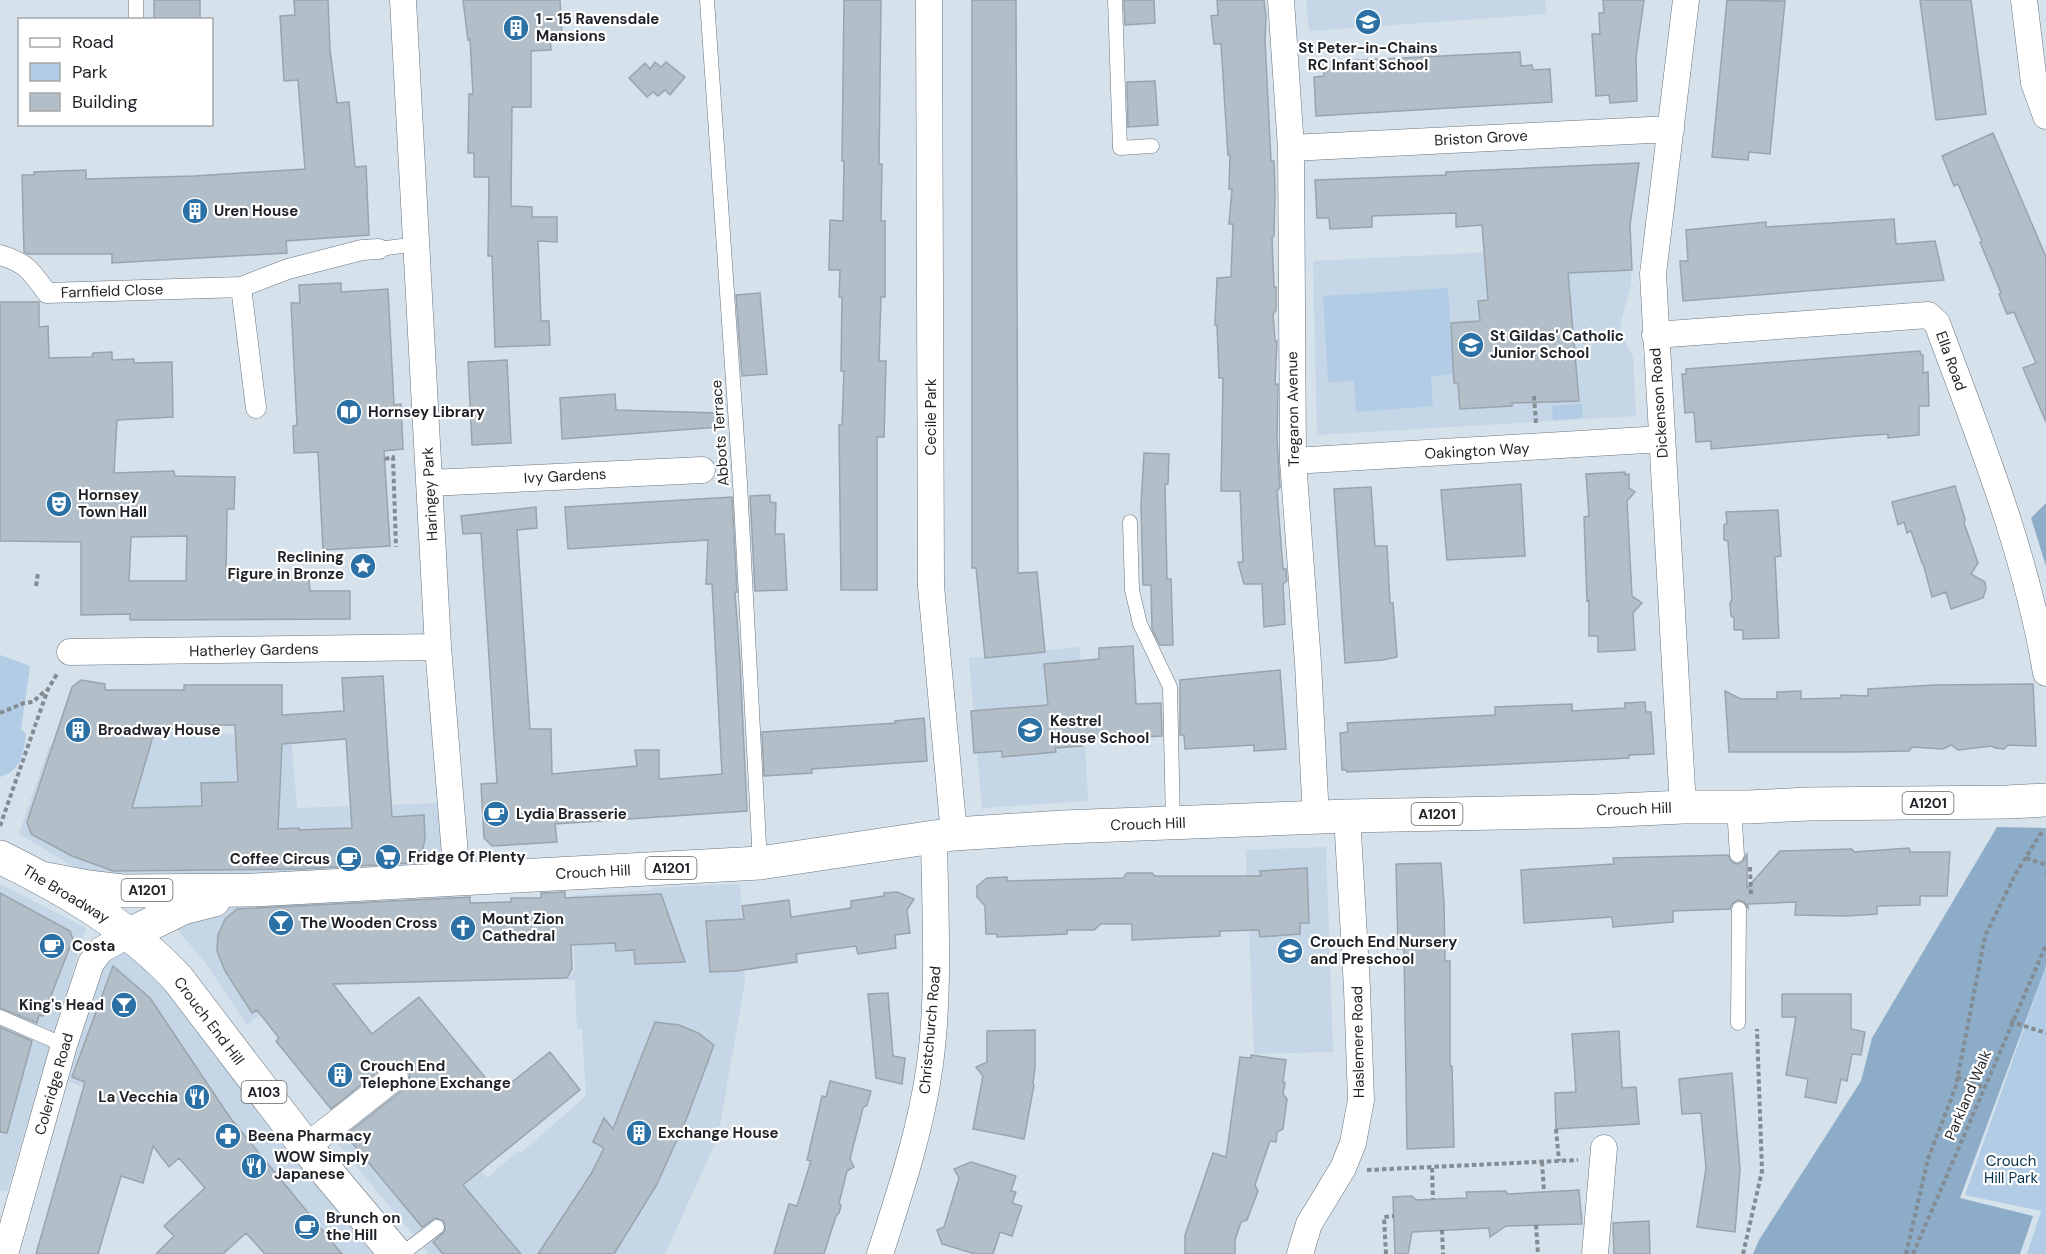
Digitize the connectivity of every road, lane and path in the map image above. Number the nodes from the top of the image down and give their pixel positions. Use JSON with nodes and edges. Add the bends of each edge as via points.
{"nodes":[{"id":1,"x":136,"y":0,"type":"edge"},
{"id":2,"x":403,"y":0,"type":"edge"},
{"id":3,"x":707,"y":0,"type":"edge"},
{"id":4,"x":929,"y":0,"type":"edge"},
{"id":5,"x":1115,"y":0,"type":"edge"},
{"id":6,"x":1281,"y":0,"type":"edge"},
{"id":7,"x":1686,"y":0,"type":"edge"},
{"id":8,"x":2024,"y":0,"type":"edge"},
{"id":9,"x":136,"y":18,"type":"edge"},
{"id":10,"x":2046,"y":116,"type":"edge"},
{"id":11,"x":1671,"y":129,"type":"junction"},
{"id":12,"x":1152,"y":146,"type":"dead end"},
{"id":13,"x":1291,"y":148,"type":"junction"},
{"id":14,"x":417,"y":244,"type":"junction"},
{"id":15,"x":380,"y":249,"type":"joint"},
{"id":16,"x":0,"y":255,"type":"edge"},
{"id":17,"x":241,"y":287,"type":"junction"},
{"id":18,"x":1655,"y":334,"type":"junction"},
{"id":19,"x":1534,"y":396,"type":"dead end"},
{"id":20,"x":256,"y":408,"type":"dead end"},
{"id":21,"x":1536,"y":417,"type":"dead end"},
{"id":22,"x":1662,"y":439,"type":"junction"},
{"id":23,"x":385,"y":459,"type":"dead end"},
{"id":24,"x":1293,"y":460,"type":"junction"},
{"id":25,"x":702,"y":470,"type":"dead end"},
{"id":26,"x":429,"y":483,"type":"junction"},
{"id":27,"x":1130,"y":522,"type":"dead end"},
{"id":28,"x":396,"y":547,"type":"dead end"},
{"id":29,"x":38,"y":573,"type":"dead end"},
{"id":30,"x":36,"y":586,"type":"dead end"},
{"id":31,"x":438,"y":647,"type":"junction"},
{"id":32,"x":69,"y":652,"type":"joint"},
{"id":33,"x":2046,"y":673,"type":"edge"},
{"id":34,"x":48,"y":689,"type":"junction"},
{"id":35,"x":0,"y":713,"type":"edge"},
{"id":36,"x":1683,"y":807,"type":"junction"},
{"id":37,"x":1734,"y":807,"type":"junction"},
{"id":38,"x":2045,"y":815,"type":"edge"},
{"id":39,"x":1331,"y":817,"type":"junction"},
{"id":40,"x":1173,"y":823,"type":"junction"},
{"id":41,"x":0,"y":826,"type":"edge"},
{"id":42,"x":944,"y":835,"type":"junction"},
{"id":43,"x":1737,"y":855,"type":"dead end"},
{"id":44,"x":0,"y":857,"type":"edge"},
{"id":45,"x":2026,"y":858,"type":"junction"},
{"id":46,"x":760,"y":863,"type":"junction"},
{"id":47,"x":2046,"y":865,"type":"edge"},
{"id":48,"x":41,"y":878,"type":"junction"},
{"id":49,"x":457,"y":879,"type":"junction"},
{"id":50,"x":254,"y":890,"type":"junction"},
{"id":51,"x":1738,"y":909,"type":"dead end"},
{"id":52,"x":130,"y":934,"type":"junction"},
{"id":53,"x":2046,"y":945,"type":"edge"},
{"id":54,"x":2046,"y":951,"type":"edge"},
{"id":55,"x":0,"y":1017,"type":"edge"},
{"id":56,"x":2012,"y":1022,"type":"junction"},
{"id":57,"x":1738,"y":1023,"type":"dead end"},
{"id":58,"x":2046,"y":1033,"type":"edge"},
{"id":59,"x":64,"y":1045,"type":"junction"},
{"id":60,"x":394,"y":1077,"type":"dead end"},
{"id":61,"x":1957,"y":1077,"type":"junction"},
{"id":62,"x":1985,"y":1088,"type":"junction"},
{"id":63,"x":1556,"y":1130,"type":"dead end"},
{"id":64,"x":306,"y":1147,"type":"junction"},
{"id":65,"x":1604,"y":1153,"type":"joint"},
{"id":66,"x":1559,"y":1161,"type":"junction"},
{"id":67,"x":1542,"y":1162,"type":"junction"},
{"id":68,"x":1343,"y":1168,"type":"junction"},
{"id":69,"x":1432,"y":1168,"type":"junction"},
{"id":70,"x":1544,"y":1192,"type":"dead end"},
{"id":71,"x":1433,"y":1199,"type":"dead end"},
{"id":72,"x":1394,"y":1216,"type":"dead end"},
{"id":73,"x":1536,"y":1225,"type":"dead end"},
{"id":74,"x":437,"y":1227,"type":"dead end"},
{"id":75,"x":1442,"y":1230,"type":"dead end"},
{"id":76,"x":5,"y":1254,"type":"edge"},
{"id":77,"x":396,"y":1254,"type":"edge"},
{"id":78,"x":402,"y":1254,"type":"edge"},
{"id":79,"x":880,"y":1254,"type":"edge"},
{"id":80,"x":1300,"y":1254,"type":"edge"},
{"id":81,"x":1386,"y":1254,"type":"edge"},
{"id":82,"x":1443,"y":1254,"type":"edge"},
{"id":83,"x":1538,"y":1254,"type":"edge"},
{"id":84,"x":1595,"y":1254,"type":"edge"},
{"id":85,"x":1906,"y":1254,"type":"edge"},
{"id":86,"x":1913,"y":1254,"type":"edge"}],
"edges":[{"from":1,"to":9,"type":"lane"},
{"from":2,"to":14,"type":"street","name":"Haringey Park"},
{"from":3,"to":46,"type":"lane","name":"Abbots Terrace","via":[[741,483]]},
{"from":4,"to":42,"type":"street","name":"Cecile Park","via":[[931,586]]},
{"from":5,"to":12,"type":"lane","via":[[1120,148]]},
{"from":6,"to":13,"type":"street","name":"Tregaron Avenue"},
{"from":7,"to":11,"type":"street","name":"Dickenson Road"},
{"from":8,"to":10,"type":"street","via":[[2034,83]]},
{"from":11,"to":13,"type":"street","name":"Briston Grove"},
{"from":11,"to":18,"type":"street","name":"Dickenson Road","via":[[1653,274]]},
{"from":13,"to":24,"type":"street","name":"Tregaron Avenue"},
{"from":14,"to":15,"type":"lane"},
{"from":14,"to":26,"type":"street","name":"Haringey Park"},
{"from":15,"to":17,"type":"street","name":"Farnfield Close","via":[[288,268]]},
{"from":16,"to":17,"type":"street","name":"Farnfield Close","via":[[30,269],[48,293]]},
{"from":17,"to":20,"type":"street"},
{"from":18,"to":22,"type":"street","name":"Dickenson Road"},
{"from":18,"to":33,"type":"street","name":"Ella Road","via":[[1928,315],[1937,323],[2004,509],[2039,628]]},
{"from":19,"to":21,"type":"path"},
{"from":22,"to":24,"type":"street","name":"Oakington Way"},
{"from":22,"to":36,"type":"street","name":"Dickenson Road"},
{"from":23,"to":28,"type":"path","via":[[393,458]]},
{"from":24,"to":39,"type":"street","name":"Tregaron Avenue","via":[[1307,651]]},
{"from":25,"to":26,"type":"street","name":"Ivy Gardens"},
{"from":26,"to":31,"type":"street","name":"Haringey Park"},
{"from":27,"to":40,"type":"lane","via":[[1132,590],[1140,624],[1170,687]]},
{"from":29,"to":30,"type":"path"},
{"from":31,"to":32,"type":"street","name":"Hatherley Gardens"},
{"from":31,"to":49,"type":"street","name":"Haringey Park"},
{"from":32,"to":34,"type":"path"},
{"from":34,"to":35,"type":"path","via":[[33,702]]},
{"from":34,"to":41,"type":"path"},
{"from":36,"to":37,"type":"main road","name":"Crouch Hill","number":"A1201"},
{"from":36,"to":39,"type":"main road","name":"Crouch Hill","number":"A1201"},
{"from":37,"to":38,"type":"main road","name":"Crouch Hill","number":"A1201","via":[[2007,802]]},
{"from":37,"to":43,"type":"lane"},
{"from":38,"to":45,"type":"path"},
{"from":39,"to":40,"type":"main road","name":"Crouch Hill","number":"A1201"},
{"from":39,"to":68,"type":"street","name":"Haslemere Road","via":[[1357,988],[1360,1101],[1353,1143]]},
{"from":40,"to":42,"type":"main road","name":"Crouch Hill","number":"A1201"},
{"from":42,"to":46,"type":"main road","name":"Crouch Hill","number":"A1201"},
{"from":42,"to":79,"type":"street","name":"Christchurch Road","via":[[930,1064],[920,1122]]},
{"from":44,"to":48,"type":"main road","name":"The Broadway","number":"A103"},
{"from":45,"to":47,"type":"path"},
{"from":45,"to":61,"type":"path","via":[[1985,936]]},
{"from":46,"to":49,"type":"main road","name":"Crouch Hill","number":"A1201"},
{"from":48,"to":50,"type":"main road","name":"Crouch Hill","number":"A1201","via":[[122,891]]},
{"from":48,"to":52,"type":"main road","name":"The Broadway","number":"A103"},
{"from":49,"to":50,"type":"main road","name":"Crouch Hill","number":"A1201"},
{"from":50,"to":52,"type":"main road","name":"Crouch Hill","number":"A1201","via":[[183,908]]},
{"from":51,"to":57,"type":"lane"},
{"from":52,"to":59,"type":"street","name":"Coleridge Road","via":[[100,950],[91,963]]},
{"from":52,"to":64,"type":"main road","name":"Crouch End Hill","number":"A103","via":[[178,979]]},
{"from":53,"to":56,"type":"path","name":"Parkland Walk"},
{"from":54,"to":56,"type":"path"},
{"from":55,"to":59,"type":"lane"},
{"from":56,"to":58,"type":"path"},
{"from":56,"to":62,"type":"path","name":"Parkland Walk"},
{"from":59,"to":76,"type":"street","name":"Coleridge Road"},
{"from":60,"to":64,"type":"street"},
{"from":61,"to":62,"type":"path"},
{"from":61,"to":85,"type":"path","via":[[1928,1159]]},
{"from":62,"to":86,"type":"path","name":"Parkland Walk"},
{"from":63,"to":66,"type":"path"},
{"from":64,"to":77,"type":"main road","name":"Crouch End Hill","number":"A103"},
{"from":65,"to":66,"type":"path"},
{"from":65,"to":84,"type":"street"},
{"from":66,"to":67,"type":"path"},
{"from":67,"to":69,"type":"path"},
{"from":67,"to":70,"type":"path"},
{"from":68,"to":69,"type":"path"},
{"from":68,"to":80,"type":"street","name":"Haslemere Road","via":[[1309,1224]]},
{"from":69,"to":71,"type":"path"},
{"from":72,"to":81,"type":"path","via":[[1384,1217]]},
{"from":73,"to":83,"type":"path"},
{"from":74,"to":78,"type":"lane"},
{"from":75,"to":82,"type":"path"}]}
